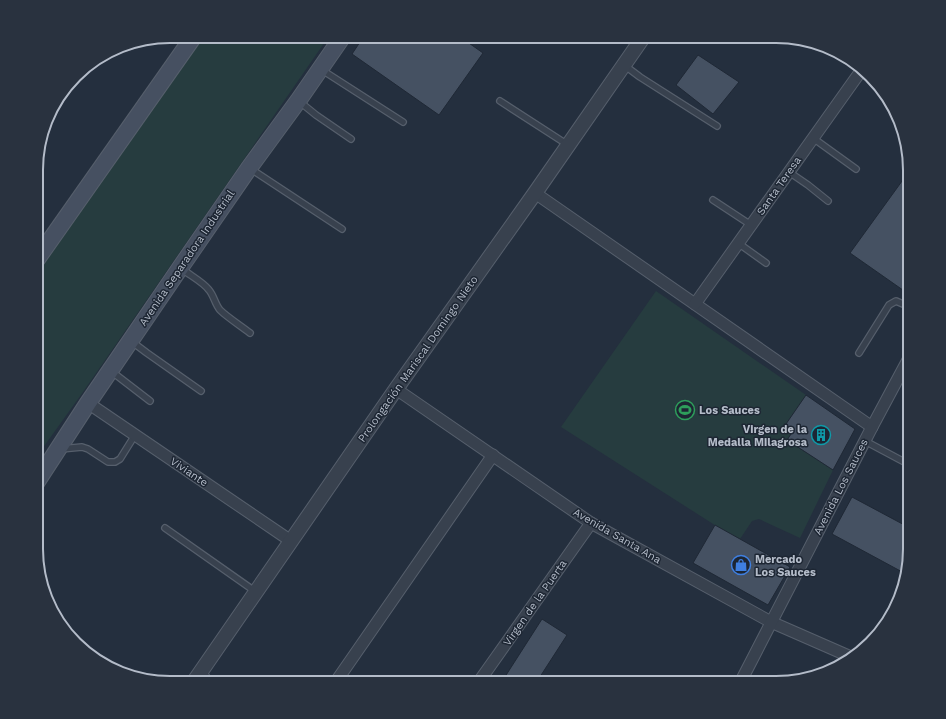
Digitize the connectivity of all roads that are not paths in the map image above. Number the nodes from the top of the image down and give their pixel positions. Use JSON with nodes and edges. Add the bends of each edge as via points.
{"nodes":[{"id":1,"x":189,"y":43,"type":"edge"},
{"id":2,"x":338,"y":43,"type":"edge"},
{"id":3,"x":639,"y":43,"type":"edge"},
{"id":4,"x":624,"y":65,"type":"junction"},
{"id":5,"x":320,"y":68,"type":"junction"},
{"id":6,"x":859,"y":73,"type":"edge"},
{"id":7,"x":298,"y":101,"type":"junction"},
{"id":8,"x":500,"y":101,"type":"dead end"},
{"id":9,"x":403,"y":122,"type":"dead end"},
{"id":10,"x":718,"y":126,"type":"dead end"},
{"id":11,"x":813,"y":138,"type":"junction"},
{"id":12,"x":351,"y":139,"type":"dead end"},
{"id":13,"x":568,"y":146,"type":"junction"},
{"id":14,"x":249,"y":168,"type":"junction"},
{"id":15,"x":856,"y":169,"type":"dead end"},
{"id":16,"x":789,"y":172,"type":"junction"},
{"id":17,"x":535,"y":193,"type":"junction"},
{"id":18,"x":712,"y":200,"type":"dead end"},
{"id":19,"x":828,"y":201,"type":"dead end"},
{"id":20,"x":751,"y":225,"type":"junction"},
{"id":21,"x":342,"y":229,"type":"dead end"},
{"id":22,"x":738,"y":244,"type":"junction"},
{"id":23,"x":43,"y":250,"type":"edge"},
{"id":24,"x":766,"y":263,"type":"dead end"},
{"id":25,"x":180,"y":268,"type":"junction"},
{"id":26,"x":695,"y":304,"type":"junction"},
{"id":27,"x":903,"y":304,"type":"edge"},
{"id":28,"x":250,"y":333,"type":"dead end"},
{"id":29,"x":131,"y":341,"type":"junction"},
{"id":30,"x":859,"y":353,"type":"dead end"},
{"id":31,"x":903,"y":369,"type":"edge"},
{"id":32,"x":111,"y":370,"type":"junction"},
{"id":33,"x":396,"y":390,"type":"junction"},
{"id":34,"x":201,"y":392,"type":"dead end"},
{"id":35,"x":150,"y":401,"type":"dead end"},
{"id":36,"x":88,"y":403,"type":"junction"},
{"id":37,"x":872,"y":427,"type":"junction"},
{"id":38,"x":135,"y":435,"type":"junction"},
{"id":39,"x":865,"y":441,"type":"junction"},
{"id":40,"x":59,"y":449,"type":"junction"},
{"id":41,"x":493,"y":455,"type":"junction"},
{"id":42,"x":903,"y":460,"type":"edge"},
{"id":43,"x":43,"y":473,"type":"edge"},
{"id":44,"x":591,"y":523,"type":"junction"},
{"id":45,"x":165,"y":528,"type":"dead end"},
{"id":46,"x":291,"y":541,"type":"junction"},
{"id":47,"x":256,"y":592,"type":"junction"},
{"id":48,"x":771,"y":622,"type":"junction"},
{"id":49,"x":847,"y":655,"type":"edge"},
{"id":50,"x":202,"y":676,"type":"edge"},
{"id":51,"x":340,"y":676,"type":"edge"},
{"id":52,"x":483,"y":676,"type":"edge"},
{"id":53,"x":744,"y":676,"type":"edge"}],
"edges":[{"from":1,"to":23,"type":"main road"},
{"from":2,"to":5,"type":"main road","name":"Avenida Separadora Industrial"},
{"from":3,"to":4,"type":"street","name":"Prolongación Mariscal Domingo Nieto"},
{"from":4,"to":10,"type":"lane"},
{"from":4,"to":13,"type":"street","name":"Prolongación Mariscal Domingo Nieto"},
{"from":5,"to":7,"type":"main road","name":"Avenida Separadora Industrial"},
{"from":5,"to":9,"type":"lane"},
{"from":6,"to":11,"type":"street","name":"Santa Teresa"},
{"from":7,"to":12,"type":"lane"},
{"from":7,"to":14,"type":"main road","name":"Avenida Separadora Industrial"},
{"from":8,"to":13,"type":"lane"},
{"from":11,"to":15,"type":"lane"},
{"from":11,"to":16,"type":"street","name":"Santa Teresa"},
{"from":13,"to":17,"type":"street","name":"Prolongación Mariscal Domingo Nieto"},
{"from":14,"to":21,"type":"lane"},
{"from":14,"to":25,"type":"main road","name":"Avenida Separadora Industrial"},
{"from":16,"to":19,"type":"lane"},
{"from":16,"to":20,"type":"street","name":"Santa Teresa"},
{"from":17,"to":26,"type":"street"},
{"from":17,"to":33,"type":"street","name":"Prolongación Mariscal Domingo Nieto"},
{"from":18,"to":20,"type":"lane"},
{"from":20,"to":22,"type":"street","name":"Santa Teresa"},
{"from":22,"to":24,"type":"lane"},
{"from":22,"to":26,"type":"street","name":"Santa Teresa"},
{"from":25,"to":28,"type":"lane","via":[[209,290],[220,310]]},
{"from":25,"to":29,"type":"main road","name":"Avenida Separadora Industrial"},
{"from":26,"to":37,"type":"street"},
{"from":27,"to":30,"type":"lane","via":[[896,301],[889,305]]},
{"from":29,"to":32,"type":"main road","name":"Avenida Separadora Industrial"},
{"from":29,"to":34,"type":"lane"},
{"from":31,"to":37,"type":"street","name":"Avenida Los Sauces"},
{"from":32,"to":35,"type":"lane"},
{"from":32,"to":36,"type":"main road","name":"Avenida Separadora Industrial"},
{"from":33,"to":41,"type":"street","name":"Avenida Santa Ana"},
{"from":33,"to":46,"type":"street","name":"Prolongación Mariscal Domingo Nieto"},
{"from":36,"to":38,"type":"street","name":"Viviante"},
{"from":36,"to":40,"type":"main road","name":"Avenida Separadora Industrial"},
{"from":37,"to":39,"type":"street","name":"Avenida Los Sauces"},
{"from":38,"to":40,"type":"lane","via":[[120,459],[114,462],[108,462],[88,449]]},
{"from":38,"to":46,"type":"street","name":"Viviante"},
{"from":39,"to":42,"type":"lane"},
{"from":39,"to":48,"type":"street","name":"Avenida Los Sauces"},
{"from":40,"to":43,"type":"main road","name":"Avenida Separadora Industrial"},
{"from":41,"to":44,"type":"street","name":"Avenida Santa Ana"},
{"from":41,"to":51,"type":"street"},
{"from":44,"to":48,"type":"street","name":"Avenida Santa Ana"},
{"from":44,"to":52,"type":"street","name":"Virgen de la Puerta"},
{"from":45,"to":47,"type":"lane"},
{"from":46,"to":47,"type":"street","name":"Prolongación Mariscal Domingo Nieto"},
{"from":47,"to":50,"type":"street","name":"Prolongación Mariscal Domingo Nieto"},
{"from":48,"to":49,"type":"street","name":"Avenida Santa Ana"},
{"from":48,"to":53,"type":"street","name":"Avenida Los Sauces"}]}
